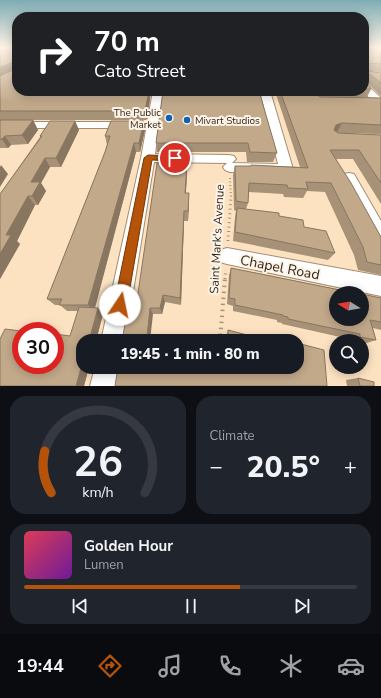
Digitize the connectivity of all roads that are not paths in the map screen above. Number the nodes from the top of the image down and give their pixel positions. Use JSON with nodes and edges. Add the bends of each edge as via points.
{"nodes":[{"id":1,"x":369,"y":92,"type":"edge"},
{"id":2,"x":157,"y":96,"type":"edge"},
{"id":3,"x":266,"y":96,"type":"edge"},
{"id":4,"x":363,"y":102,"type":"edge"},
{"id":5,"x":380,"y":103,"type":"edge"},
{"id":6,"x":0,"y":125,"type":"edge"},
{"id":7,"x":49,"y":125,"type":"junction"},
{"id":8,"x":153,"y":125,"type":"junction"},
{"id":9,"x":41,"y":138,"type":"edge"},
{"id":10,"x":148,"y":158,"type":"junction"},
{"id":11,"x":349,"y":178,"type":"edge"},
{"id":12,"x":381,"y":237,"type":"edge"},
{"id":13,"x":227,"y":256,"type":"road end"},
{"id":14,"x":381,"y":286,"type":"edge"},
{"id":15,"x":114,"y":334,"type":"edge"},
{"id":16,"x":106,"y":374,"type":"edge"},
{"id":17,"x":103,"y":386,"type":"edge"}],
"edges":[{"from":1,"to":5,"type":"street"},
{"from":2,"to":8,"type":"street"},
{"from":3,"to":10,"type":"street","via":[[286,169]]},
{"from":4,"to":5,"type":"street"},
{"from":6,"to":7,"type":"street"},
{"from":7,"to":8,"type":"street"},
{"from":7,"to":9,"type":"street"},
{"from":8,"to":10,"type":"street"},
{"from":10,"to":15,"type":"street"},
{"from":11,"to":12,"type":"street"},
{"from":13,"to":14,"type":"street","name":"Chapel Road"},
{"from":16,"to":17,"type":"street"}]}
